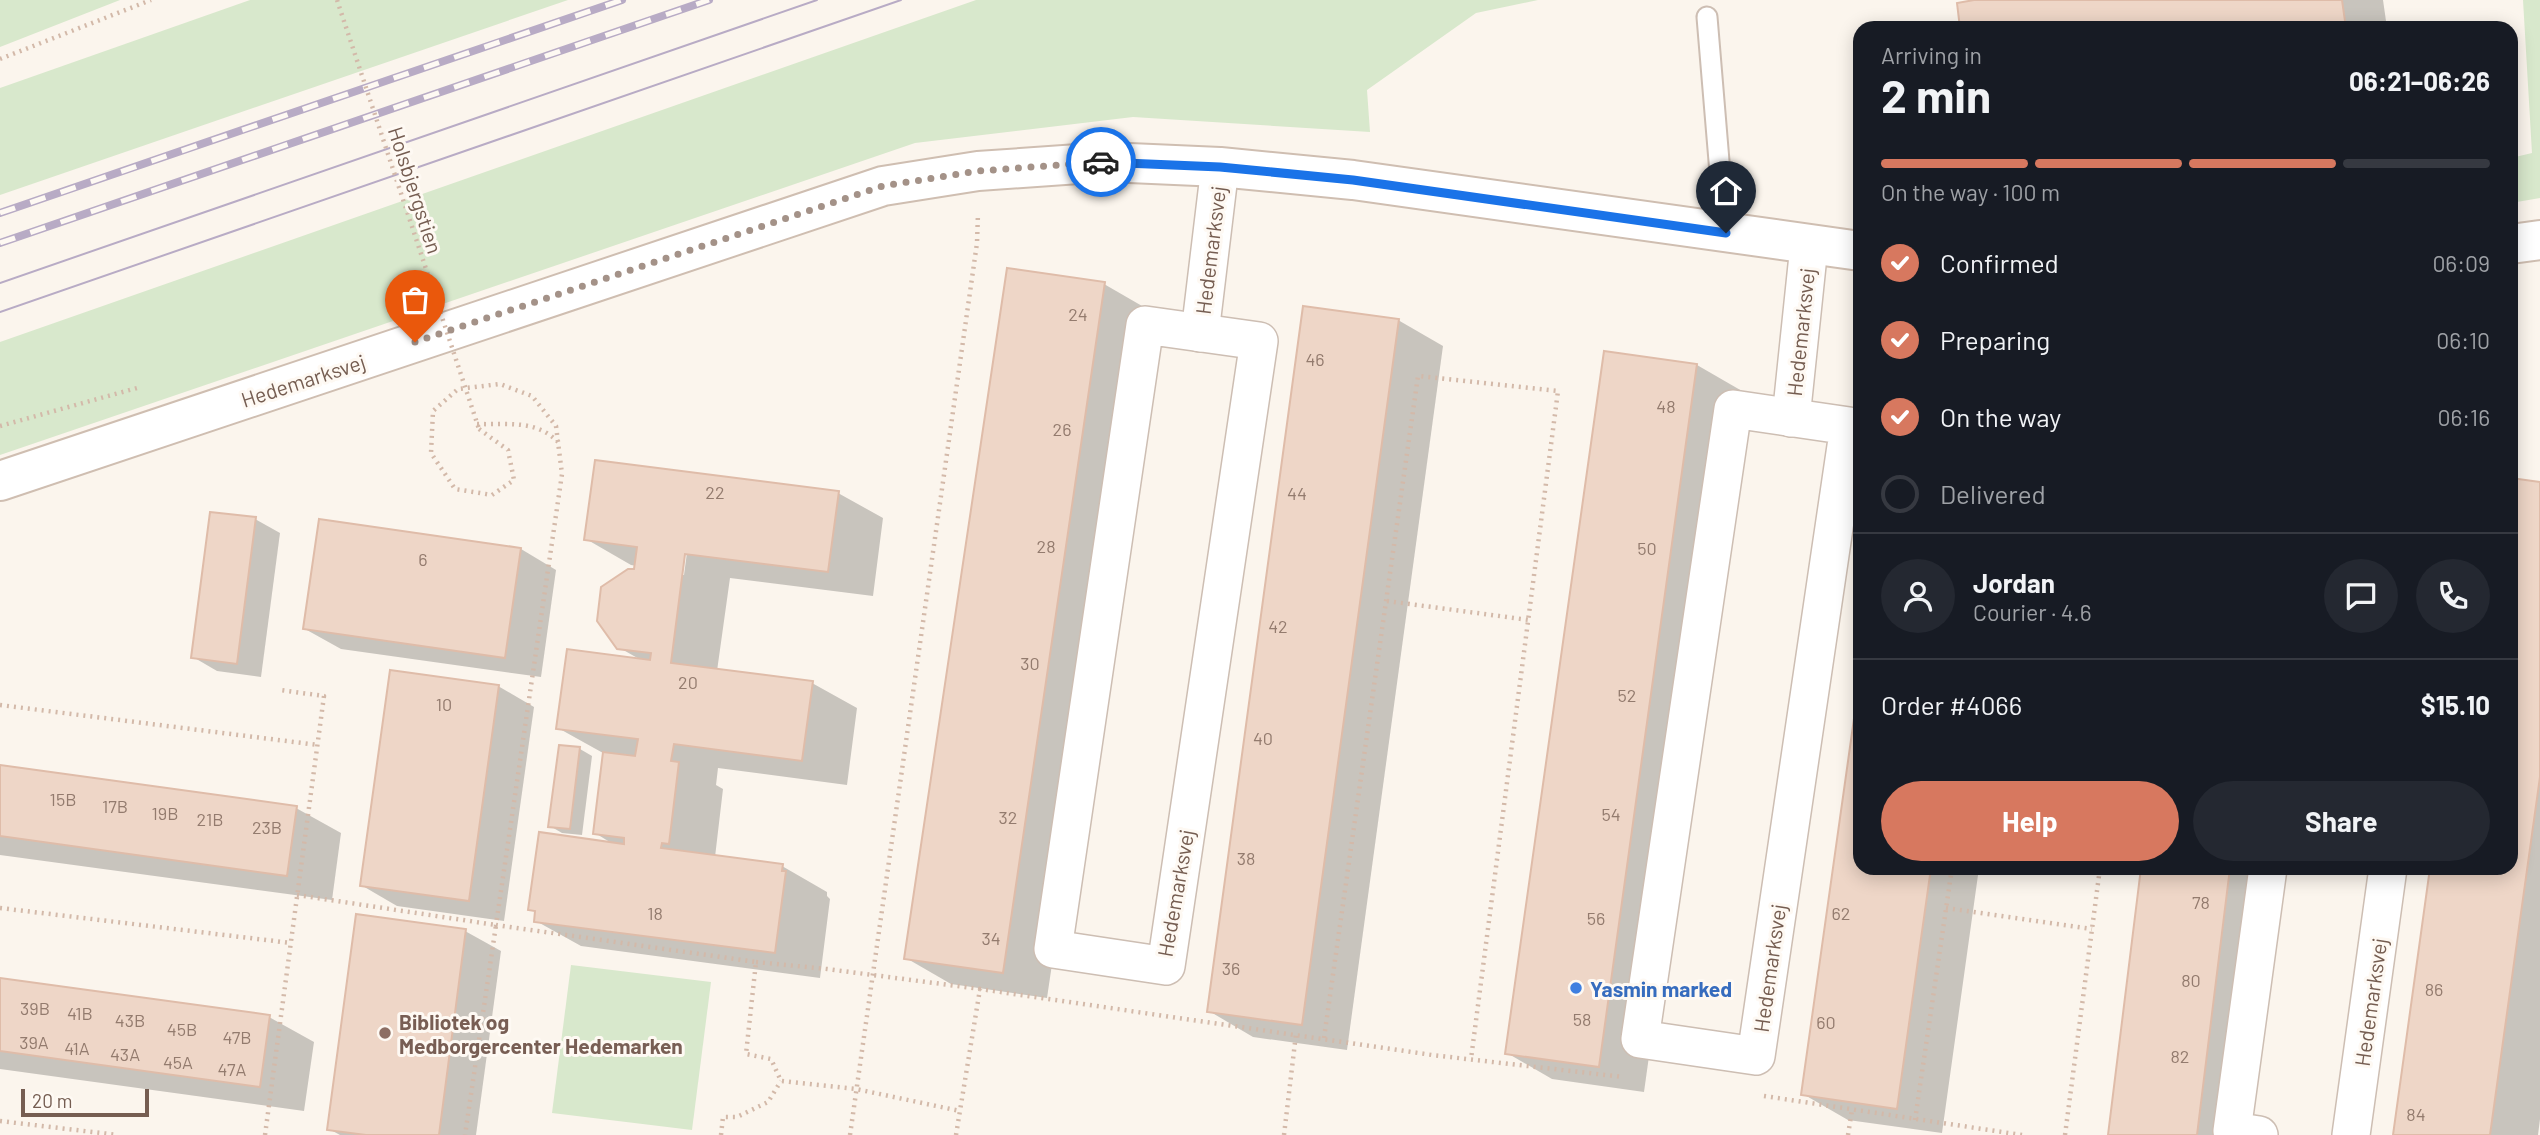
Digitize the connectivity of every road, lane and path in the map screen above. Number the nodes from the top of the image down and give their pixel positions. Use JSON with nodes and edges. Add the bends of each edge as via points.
{"nodes":[{"id":1,"x":151,"y":0,"type":"edge"},
{"id":2,"x":337,"y":0,"type":"edge"},
{"id":3,"x":1707,"y":17,"type":"dead end"},
{"id":4,"x":0,"y":59,"type":"edge"},
{"id":5,"x":1220,"y":167,"type":"junction"},
{"id":6,"x":978,"y":171,"type":"junction"},
{"id":7,"x":1726,"y":233,"type":"junction"},
{"id":8,"x":2540,"y":240,"type":"edge"},
{"id":9,"x":2518,"y":243,"type":"edge"},
{"id":10,"x":1810,"y":246,"type":"junction"},
{"id":11,"x":1853,"y":250,"type":"edge"},
{"id":12,"x":1200,"y":333,"type":"junction"},
{"id":13,"x":1791,"y":418,"type":"junction"},
{"id":14,"x":478,"y":427,"type":"junction"},
{"id":15,"x":558,"y":443,"type":"junction"},
{"id":16,"x":0,"y":481,"type":"edge"},
{"id":17,"x":1387,"y":601,"type":"junction"},
{"id":18,"x":1529,"y":620,"type":"junction"},
{"id":19,"x":279,"y":690,"type":"dead end"},
{"id":20,"x":0,"y":705,"type":"edge"},
{"id":21,"x":318,"y":745,"type":"junction"},
{"id":22,"x":1951,"y":875,"type":"edge"},
{"id":23,"x":2099,"y":875,"type":"edge"},
{"id":24,"x":2267,"y":875,"type":"edge"},
{"id":25,"x":2387,"y":875,"type":"edge"},
{"id":26,"x":297,"y":895,"type":"junction"},
{"id":27,"x":0,"y":908,"type":"edge"},
{"id":28,"x":1946,"y":908,"type":"junction"},
{"id":29,"x":496,"y":925,"type":"junction"},
{"id":30,"x":2092,"y":929,"type":"junction"},
{"id":31,"x":291,"y":943,"type":"junction"},
{"id":32,"x":755,"y":962,"type":"junction"},
{"id":33,"x":873,"y":975,"type":"junction"},
{"id":34,"x":980,"y":989,"type":"junction"},
{"id":35,"x":1297,"y":1034,"type":"junction"},
{"id":36,"x":1324,"y":1038,"type":"junction"},
{"id":37,"x":1471,"y":1059,"type":"junction"},
{"id":38,"x":1623,"y":1077,"type":"dead end"},
{"id":39,"x":781,"y":1081,"type":"junction"},
{"id":40,"x":856,"y":1089,"type":"junction"},
{"id":41,"x":1759,"y":1095,"type":"dead end"},
{"id":42,"x":1852,"y":1110,"type":"junction"},
{"id":43,"x":960,"y":1111,"type":"junction"},
{"id":44,"x":1915,"y":1120,"type":"junction"},
{"id":45,"x":0,"y":1121,"type":"edge"},
{"id":46,"x":118,"y":1135,"type":"edge"},
{"id":47,"x":265,"y":1135,"type":"edge"},
{"id":48,"x":465,"y":1135,"type":"edge"},
{"id":49,"x":721,"y":1135,"type":"edge"},
{"id":50,"x":850,"y":1135,"type":"edge"},
{"id":51,"x":956,"y":1135,"type":"edge"},
{"id":52,"x":1284,"y":1135,"type":"edge"},
{"id":53,"x":1848,"y":1135,"type":"edge"},
{"id":54,"x":2022,"y":1135,"type":"edge"},
{"id":55,"x":2065,"y":1135,"type":"edge"},
{"id":56,"x":2259,"y":1135,"type":"edge"},
{"id":57,"x":2351,"y":1135,"type":"edge"}],
"edges":[{"from":1,"to":4,"type":"path"},
{"from":2,"to":14,"type":"path","name":"Holsbjergstien","bridge":true},
{"from":3,"to":7,"type":"lane"},
{"from":5,"to":6,"type":"street","name":"Hedemarksvej","via":[[1107,162]]},
{"from":5,"to":7,"type":"street","name":"Hedemarksvej","via":[[1353,180]]},
{"from":5,"to":12,"type":"street","name":"Hedemarksvej"},
{"from":6,"to":16,"type":"street","name":"Hedemarksvej","via":[[883,186]]},
{"from":6,"to":33,"type":"path","via":[[978,243]]},
{"from":7,"to":10,"type":"street","name":"Hedemarksvej"},
{"from":8,"to":9,"type":"street"},
{"from":10,"to":11,"type":"street","name":"Hedemarksvej"},
{"from":10,"to":13,"type":"street","name":"Hedemarksvej"},
{"from":12,"to":12,"type":"street","name":"Hedemarksvej","via":[[1145,325],[1053,949],[1167,966],[1259,341]]},
{"from":13,"to":13,"type":"street","name":"Hedemarksvej","via":[[1849,426],[1756,1056],[1640,1039],[1734,409]]},
{"from":14,"to":15,"type":"path","via":[[508,423],[542,429]]},
{"from":14,"to":15,"type":"path","via":[[509,450],[514,480],[492,495],[455,489],[431,453],[433,411],[458,389],[500,384],[532,396],[556,426]]},
{"from":15,"to":29,"type":"path","via":[[562,474]]},
{"from":17,"to":18,"type":"path"},
{"from":17,"to":18,"type":"path","via":[[1418,376],[1559,391]]},
{"from":17,"to":36,"type":"path"},
{"from":18,"to":37,"type":"path"},
{"from":19,"to":21,"type":"path","via":[[324,696]]},
{"from":20,"to":21,"type":"path"},
{"from":21,"to":26,"type":"path"},
{"from":22,"to":28,"type":"path"},
{"from":23,"to":30,"type":"path"},
{"from":24,"to":56,"type":"street","via":[[2232,1131]]},
{"from":25,"to":57,"type":"street","name":"Hedemarksvej"},
{"from":26,"to":29,"type":"path"},
{"from":26,"to":31,"type":"path"},
{"from":27,"to":31,"type":"path"},
{"from":28,"to":30,"type":"path"},
{"from":28,"to":44,"type":"path"},
{"from":29,"to":32,"type":"path"},
{"from":29,"to":48,"type":"path"},
{"from":30,"to":55,"type":"path"},
{"from":31,"to":47,"type":"path"},
{"from":32,"to":33,"type":"path"},
{"from":32,"to":39,"type":"path","via":[[747,1054],[771,1059]]},
{"from":33,"to":34,"type":"path"},
{"from":33,"to":40,"type":"path"},
{"from":34,"to":35,"type":"path"},
{"from":34,"to":43,"type":"path"},
{"from":35,"to":36,"type":"path"},
{"from":35,"to":52,"type":"path"},
{"from":36,"to":37,"type":"path"},
{"from":37,"to":38,"type":"path"},
{"from":39,"to":40,"type":"path"},
{"from":39,"to":49,"type":"path","via":[[768,1102],[737,1117],[723,1117]]},
{"from":40,"to":43,"type":"path"},
{"from":40,"to":50,"type":"path"},
{"from":41,"to":42,"type":"path"},
{"from":42,"to":44,"type":"path"},
{"from":42,"to":53,"type":"path"},
{"from":43,"to":51,"type":"path"},
{"from":44,"to":54,"type":"path"},
{"from":45,"to":46,"type":"path"}]}
